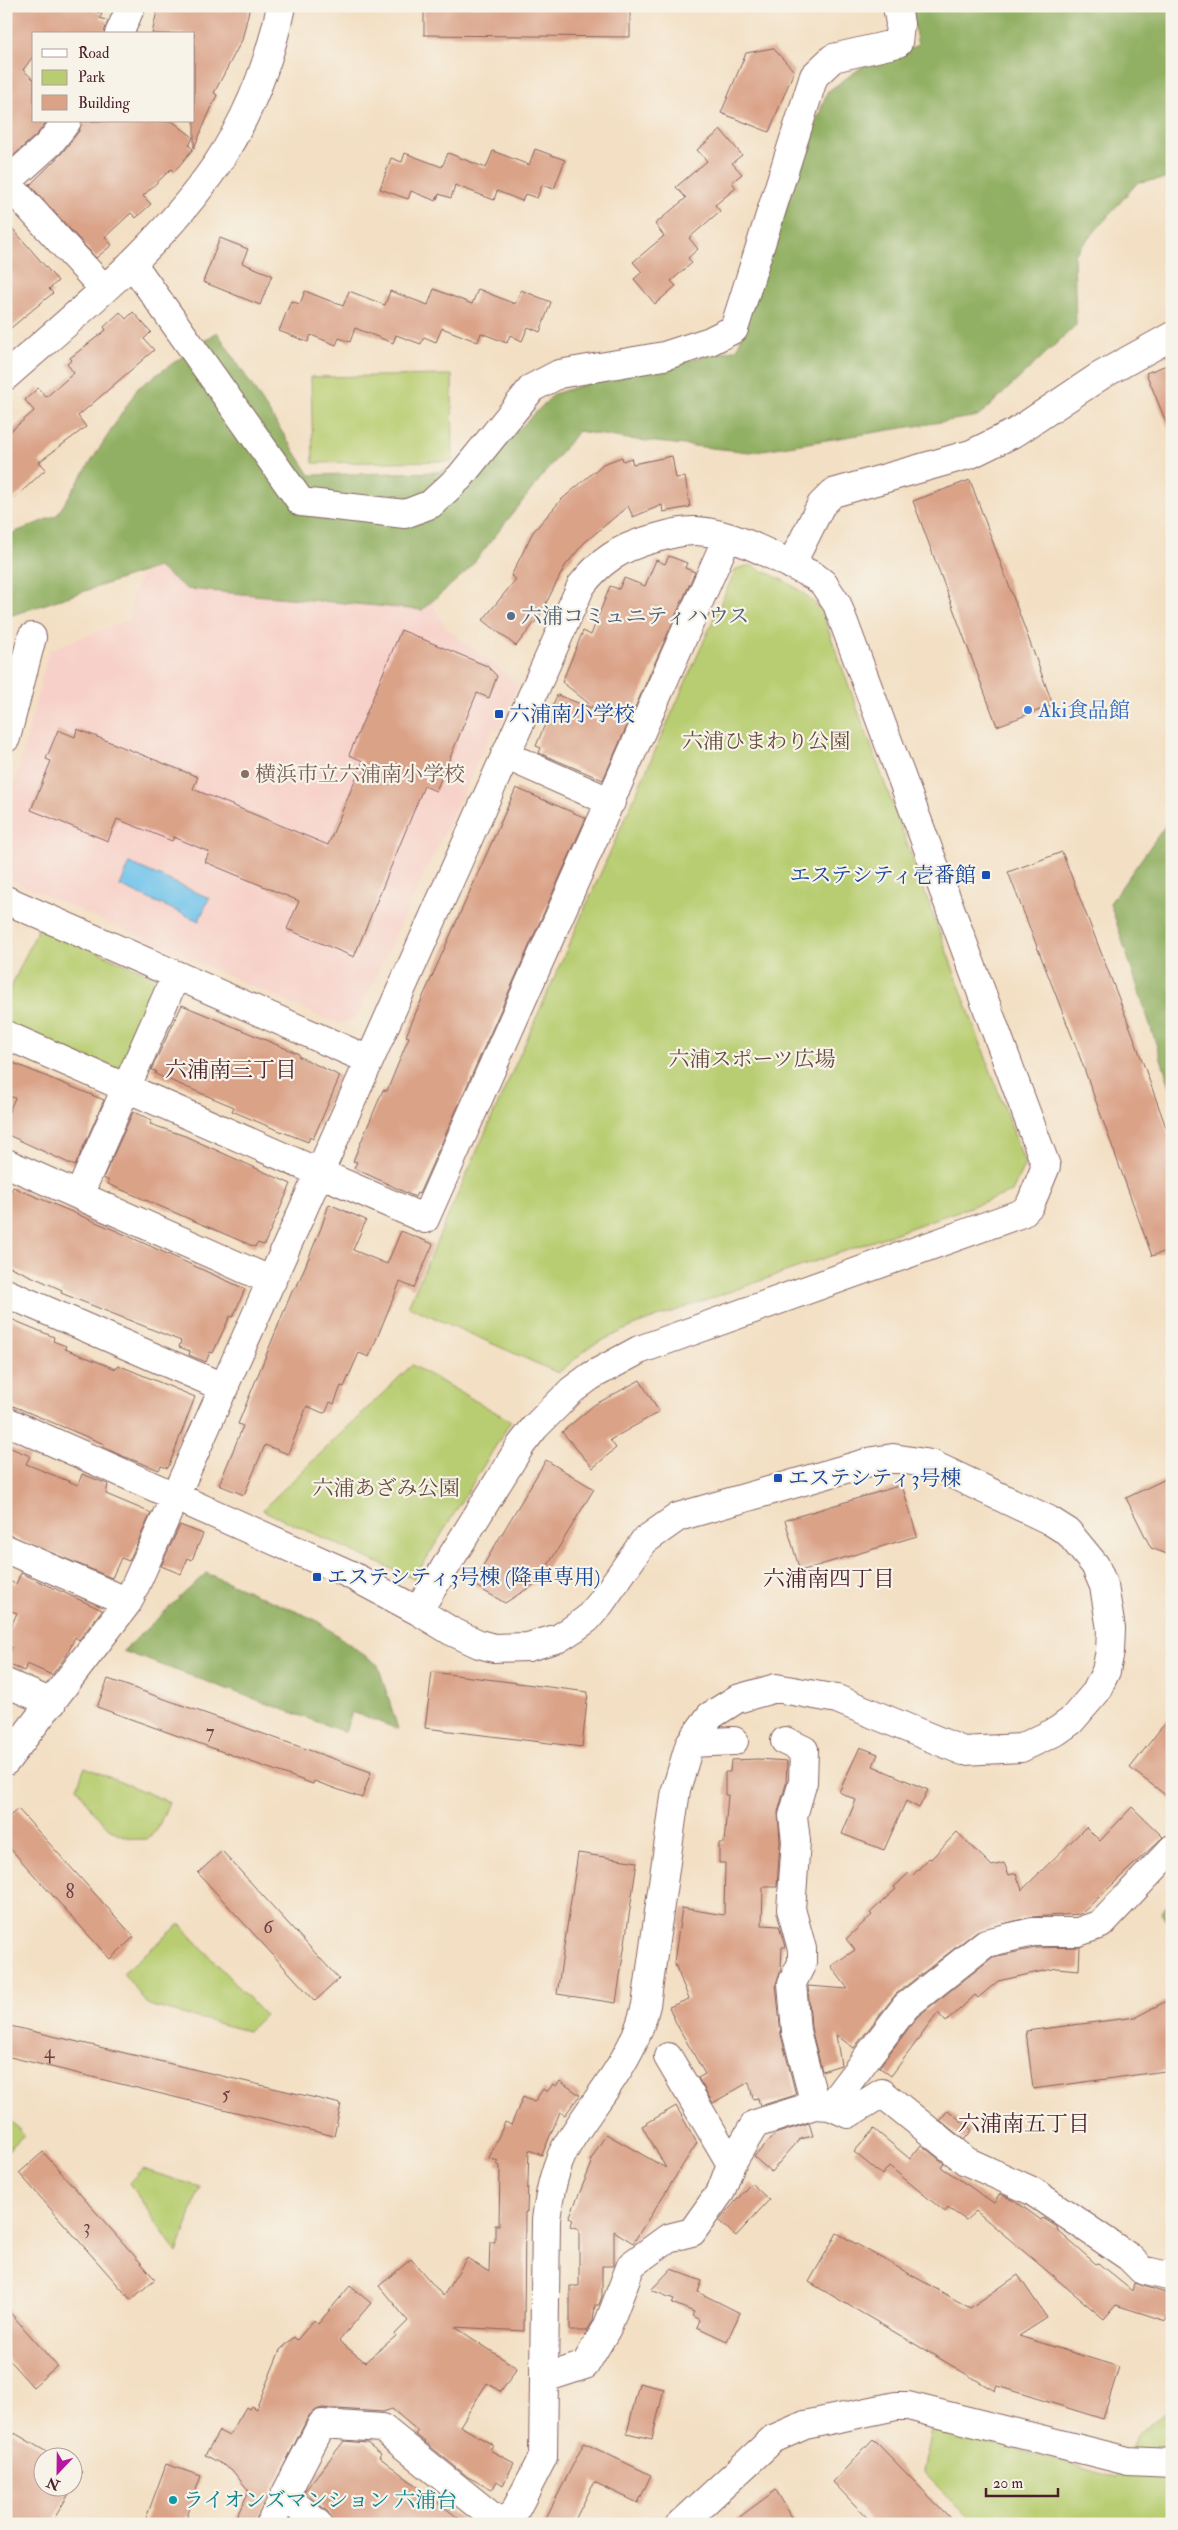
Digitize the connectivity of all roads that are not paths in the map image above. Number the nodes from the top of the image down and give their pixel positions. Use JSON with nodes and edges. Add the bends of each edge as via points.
{"nodes":[{"id":1,"x":131,"y":6,"type":"edge"},
{"id":2,"x":281,"y":6,"type":"edge"},
{"id":3,"x":897,"y":6,"type":"edge"},
{"id":4,"x":119,"y":32,"type":"edge"},
{"id":5,"x":66,"y":122,"type":"edge"},
{"id":6,"x":7,"y":183,"type":"edge"},
{"id":7,"x":132,"y":263,"type":"junction"},
{"id":8,"x":104,"y":289,"type":"junction"},
{"id":9,"x":1172,"y":336,"type":"edge"},
{"id":10,"x":6,"y":376,"type":"edge"},
{"id":11,"x":727,"y":538,"type":"junction"},
{"id":12,"x":792,"y":565,"type":"junction"},
{"id":13,"x":32,"y":637,"type":"dead end"},
{"id":14,"x":6,"y":738,"type":"edge"},
{"id":15,"x":505,"y":755,"type":"junction"},
{"id":16,"x":611,"y":802,"type":"junction"},
{"id":17,"x":6,"y":900,"type":"edge"},
{"id":18,"x":176,"y":976,"type":"junction"},
{"id":19,"x":6,"y":1035,"type":"edge"},
{"id":20,"x":369,"y":1060,"type":"junction"},
{"id":21,"x":127,"y":1087,"type":"junction"},
{"id":22,"x":6,"y":1163,"type":"edge"},
{"id":23,"x":320,"y":1173,"type":"junction"},
{"id":24,"x":79,"y":1195,"type":"junction"},
{"id":25,"x":272,"y":1281,"type":"junction"},
{"id":26,"x":6,"y":1293,"type":"edge"},
{"id":27,"x":225,"y":1388,"type":"junction"},
{"id":28,"x":6,"y":1421,"type":"edge"},
{"id":29,"x":176,"y":1496,"type":"junction"},
{"id":30,"x":6,"y":1549,"type":"edge"},
{"id":31,"x":128,"y":1602,"type":"junction"},
{"id":32,"x":418,"y":1611,"type":"junction"},
{"id":33,"x":6,"y":1683,"type":"edge"},
{"id":34,"x":52,"y":1703,"type":"junction"},
{"id":35,"x":734,"y":1741,"type":"dead end"},
{"id":36,"x":785,"y":1742,"type":"dead end"},
{"id":37,"x":690,"y":1743,"type":"junction"},
{"id":38,"x":6,"y":1761,"type":"edge"},
{"id":39,"x":1172,"y":1849,"type":"edge"},
{"id":40,"x":668,"y":2057,"type":"dead end"},
{"id":41,"x":822,"y":2105,"type":"junction"},
{"id":42,"x":731,"y":2164,"type":"junction"},
{"id":43,"x":1172,"y":2277,"type":"edge"},
{"id":44,"x":545,"y":2378,"type":"junction"},
{"id":45,"x":1172,"y":2463,"type":"edge"},
{"id":46,"x":285,"y":2496,"type":"junction"},
{"id":47,"x":499,"y":2523,"type":"edge"},
{"id":48,"x":270,"y":2524,"type":"edge"},
{"id":49,"x":318,"y":2524,"type":"edge"},
{"id":50,"x":681,"y":2524,"type":"edge"}],
"edges":[{"from":1,"to":4,"type":"street"},
{"from":2,"to":7,"type":"street","via":[[264,69],[217,163]]},
{"from":3,"to":7,"type":"street","via":[[900,24],[898,43],[833,58],[814,76],[734,329],[710,341],[664,356],[559,374],[532,388],[460,477],[431,504],[405,514],[301,502]]},
{"from":5,"to":6,"type":"street","via":[[49,144]]},
{"from":6,"to":8,"type":"street"},
{"from":7,"to":8,"type":"street"},
{"from":8,"to":10,"type":"street"},
{"from":9,"to":12,"type":"street","via":[[1100,376],[1016,432],[971,454],[833,493],[820,505]]},
{"from":11,"to":12,"type":"street"},
{"from":11,"to":15,"type":"street","via":[[698,531],[672,534],[622,549],[599,565],[581,586],[573,602]]},
{"from":11,"to":16,"type":"street"},
{"from":12,"to":32,"type":"street","via":[[824,583],[837,604],[1045,1160],[1045,1170],[1030,1205],[1022,1213],[639,1350],[591,1376],[552,1409],[522,1445]]},
{"from":13,"to":14,"type":"street"},
{"from":15,"to":16,"type":"street"},
{"from":15,"to":20,"type":"street"},
{"from":16,"to":23,"type":"street","via":[[425,1219]]},
{"from":17,"to":18,"type":"street"},
{"from":18,"to":20,"type":"street"},
{"from":18,"to":21,"type":"street"},
{"from":19,"to":21,"type":"street"},
{"from":20,"to":23,"type":"street"},
{"from":21,"to":23,"type":"street"},
{"from":21,"to":24,"type":"street"},
{"from":22,"to":24,"type":"street"},
{"from":23,"to":25,"type":"street"},
{"from":24,"to":25,"type":"street"},
{"from":25,"to":27,"type":"street"},
{"from":26,"to":27,"type":"street"},
{"from":27,"to":29,"type":"street"},
{"from":28,"to":29,"type":"street"},
{"from":29,"to":31,"type":"street"},
{"from":29,"to":32,"type":"street","via":[[349,1574]]},
{"from":30,"to":31,"type":"street"},
{"from":31,"to":34,"type":"street"},
{"from":32,"to":37,"type":"street","via":[[479,1644],[510,1648],[559,1638],[587,1619],[644,1541],[678,1518],[893,1458],[931,1464],[1050,1520],[1068,1532],[1082,1548],[1095,1565],[1104,1586],[1111,1630],[1110,1651],[1106,1671],[1096,1692],[1057,1731],[1021,1748],[963,1751],[838,1699],[776,1688],[737,1698],[710,1716]]},
{"from":33,"to":34,"type":"street"},
{"from":34,"to":38,"type":"street"},
{"from":35,"to":37,"type":"street"},
{"from":36,"to":41,"type":"street","via":[[804,1750],[804,1782],[793,1816],[796,1842],[791,1909],[802,1949],[802,1963],[792,1983],[796,2031]]},
{"from":37,"to":44,"type":"street","via":[[676,1790],[641,2026],[618,2072],[566,2148],[549,2197]]},
{"from":39,"to":41,"type":"street","via":[[1101,1924],[1078,1932],[1033,1932],[986,1943],[906,2006]]},
{"from":40,"to":42,"type":"street"},
{"from":41,"to":42,"type":"street","via":[[755,2124]]},
{"from":41,"to":43,"type":"street","via":[[848,2114],[882,2092],[966,2161],[1032,2190],[1129,2257],[1142,2270]]},
{"from":42,"to":44,"type":"street","via":[[720,2192],[692,2232],[668,2238],[631,2265],[607,2328],[585,2364]]},
{"from":44,"to":47,"type":"street","via":[[543,2457],[514,2513]]},
{"from":45,"to":50,"type":"street","via":[[1128,2462],[908,2406],[896,2406],[805,2425],[773,2439]]},
{"from":46,"to":47,"type":"street","via":[[322,2424],[382,2428]]},
{"from":46,"to":48,"type":"street"},
{"from":46,"to":49,"type":"street"}]}
